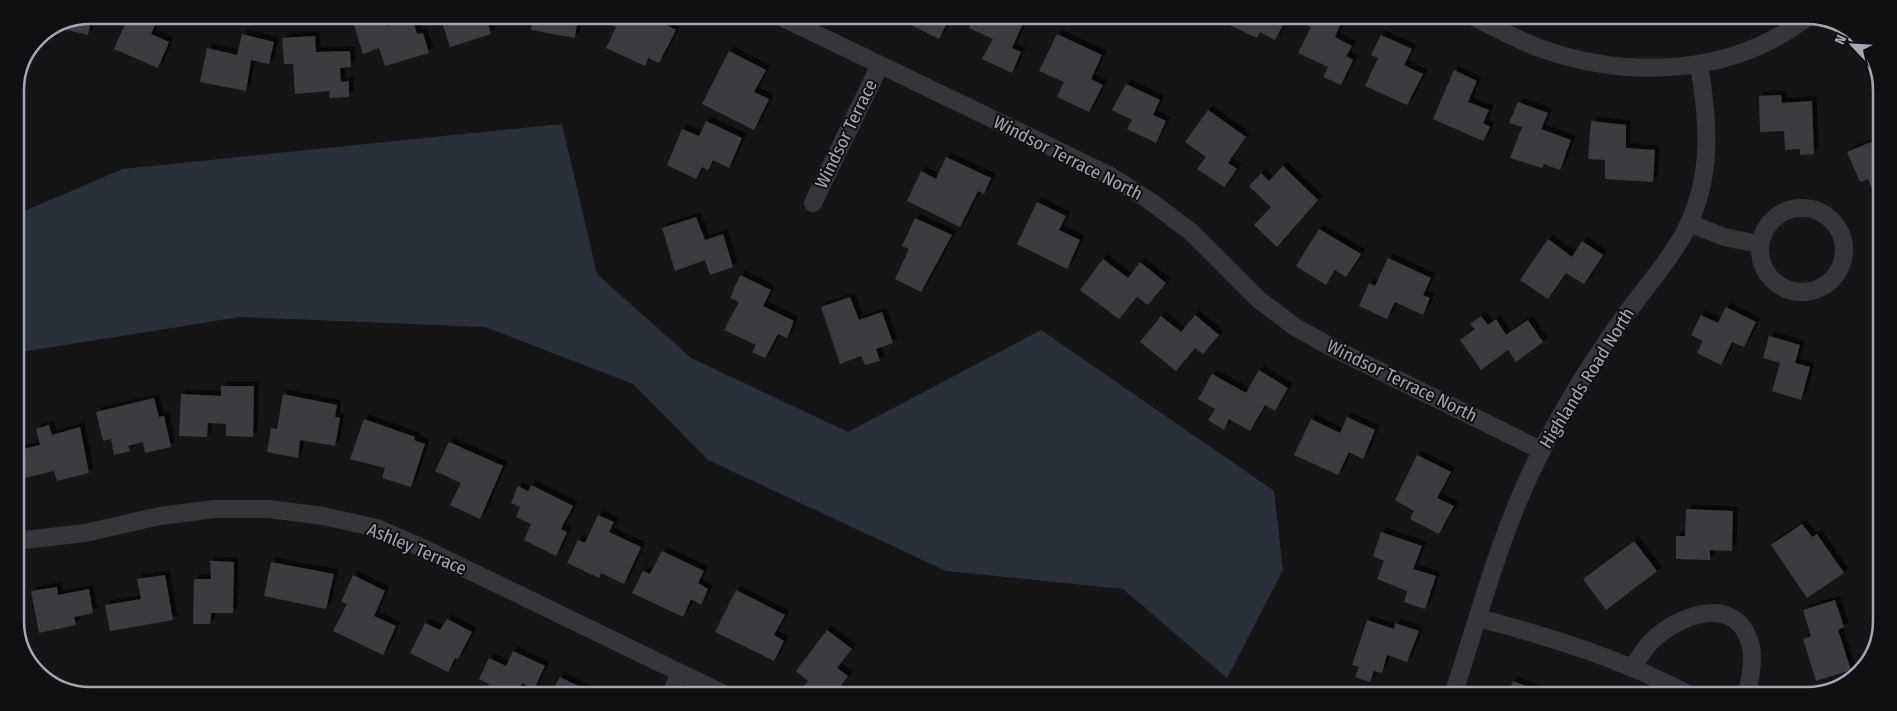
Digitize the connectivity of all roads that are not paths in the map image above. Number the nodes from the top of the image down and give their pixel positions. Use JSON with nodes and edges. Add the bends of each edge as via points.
{"nodes":[{"id":1,"x":795,"y":24,"type":"edge"},
{"id":2,"x":1488,"y":24,"type":"edge"},
{"id":3,"x":1796,"y":24,"type":"edge"},
{"id":4,"x":880,"y":65,"type":"junction"},
{"id":5,"x":1699,"y":66,"type":"junction"},
{"id":6,"x":813,"y":203,"type":"dead end"},
{"id":7,"x":1689,"y":223,"type":"junction"},
{"id":8,"x":1759,"y":244,"type":"junction"},
{"id":9,"x":1541,"y":450,"type":"junction"},
{"id":10,"x":24,"y":540,"type":"edge"},
{"id":11,"x":1478,"y":618,"type":"junction"},
{"id":12,"x":1633,"y":667,"type":"junction"},
{"id":13,"x":680,"y":674,"type":"junction"},
{"id":14,"x":674,"y":687,"type":"edge"},
{"id":15,"x":707,"y":687,"type":"edge"},
{"id":16,"x":1456,"y":687,"type":"edge"},
{"id":17,"x":1674,"y":687,"type":"edge"},
{"id":18,"x":1748,"y":687,"type":"edge"}],
"edges":[{"from":1,"to":4,"type":"street","name":"Windsor Terrace North"},
{"from":2,"to":5,"type":"street","via":[[1520,40],[1569,57],[1652,70]]},
{"from":3,"to":5,"type":"street","via":[[1752,49]]},
{"from":4,"to":6,"type":"street","name":"Windsor Terrace"},
{"from":4,"to":9,"type":"street","name":"Windsor Terrace North","via":[[1109,175],[1191,232],[1258,299],[1294,327]]},
{"from":5,"to":7,"type":"street","name":"Highlands Road North","via":[[1708,129],[1707,162]]},
{"from":7,"to":8,"type":"street","via":[[1724,237]]},
{"from":7,"to":9,"type":"street","name":"Highlands Road North","via":[[1661,269],[1620,321]]},
{"from":8,"to":8,"type":"street","via":[[1770,221],[1792,208],[1804,208],[1828,216],[1837,226],[1844,250],[1839,270],[1826,286],[1813,292],[1799,293],[1785,290],[1773,282],[1765,272]]},
{"from":9,"to":11,"type":"street","name":"Highlands Road North","via":[[1503,542]]},
{"from":10,"to":13,"type":"street","name":"Ashley Terrace","via":[[85,533],[160,516],[215,509],[269,509],[323,516],[377,528],[427,550]]},
{"from":11,"to":12,"type":"street","via":[[1531,632]]},
{"from":11,"to":16,"type":"street","name":"Highlands Road North"},
{"from":12,"to":17,"type":"street"},
{"from":12,"to":18,"type":"street","via":[[1656,636],[1696,614],[1714,612],[1732,618],[1745,631],[1751,648]]},
{"from":13,"to":14,"type":"street"},
{"from":13,"to":15,"type":"street","name":"Ashley Terrace"}]}
